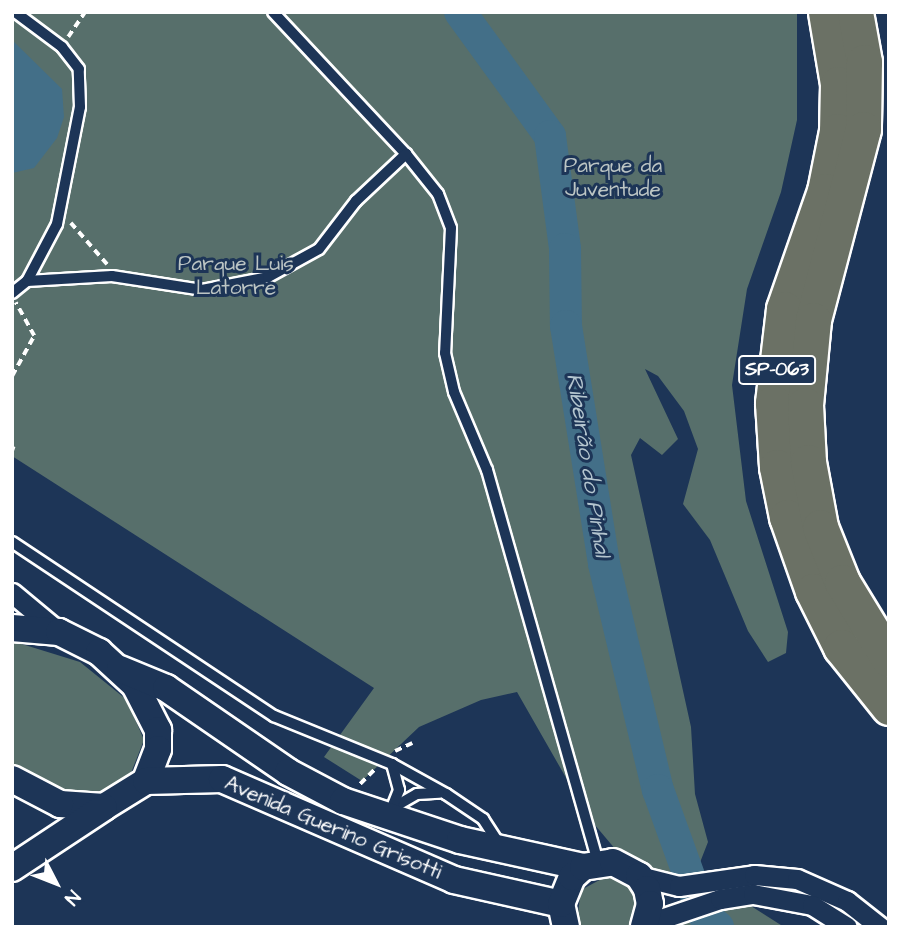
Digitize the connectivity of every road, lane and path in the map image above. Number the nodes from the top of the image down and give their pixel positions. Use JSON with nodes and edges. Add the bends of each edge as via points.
{"nodes":[{"id":1,"x":15,"y":12,"type":"edge"},
{"id":2,"x":85,"y":12,"type":"edge"},
{"id":3,"x":274,"y":12,"type":"edge"},
{"id":4,"x":826,"y":12,"type":"edge"},
{"id":5,"x":855,"y":12,"type":"edge"},
{"id":6,"x":62,"y":47,"type":"junction"},
{"id":7,"x":406,"y":154,"type":"junction"},
{"id":8,"x":63,"y":199,"type":"junction"},
{"id":9,"x":125,"y":279,"type":"junction"},
{"id":10,"x":27,"y":281,"type":"junction"},
{"id":11,"x":12,"y":296,"type":"edge"},
{"id":12,"x":12,"y":376,"type":"edge"},
{"id":13,"x":12,"y":542,"type":"edge"},
{"id":14,"x":12,"y":593,"type":"edge"},
{"id":15,"x":12,"y":628,"type":"edge"},
{"id":16,"x":59,"y":632,"type":"junction"},
{"id":17,"x":889,"y":659,"type":"edge"},
{"id":18,"x":120,"y":669,"type":"junction"},
{"id":19,"x":889,"y":707,"type":"edge"},
{"id":20,"x":392,"y":764,"type":"junction"},
{"id":21,"x":12,"y":779,"type":"edge"},
{"id":22,"x":146,"y":781,"type":"junction"},
{"id":23,"x":446,"y":794,"type":"junction"},
{"id":24,"x":104,"y":807,"type":"junction"},
{"id":25,"x":391,"y":812,"type":"junction"},
{"id":26,"x":500,"y":847,"type":"junction"},
{"id":27,"x":591,"y":865,"type":"junction"},
{"id":28,"x":12,"y":868,"type":"edge"},
{"id":29,"x":639,"y":876,"type":"junction"},
{"id":30,"x":563,"y":915,"type":"edge"},
{"id":31,"x":645,"y":925,"type":"edge"},
{"id":32,"x":847,"y":927,"type":"edge"},
{"id":33,"x":880,"y":927,"type":"edge"}],
"edges":[{"from":1,"to":6,"type":"lane"},
{"from":2,"to":6,"type":"path"},
{"from":3,"to":7,"type":"lane"},
{"from":4,"to":19,"type":"highway","number":"SP-063","via":[[838,84],[837,131],[825,191],[784,309],[773,402],[777,467],[787,517],[813,591],[841,647]]},
{"from":5,"to":17,"type":"highway","number":"SP-063","via":[[864,62],[863,129],[813,320],[805,405],[808,462],[820,527],[842,582]]},
{"from":6,"to":8,"type":"lane","via":[[79,69],[80,107]]},
{"from":7,"to":9,"type":"lane","via":[[383,172],[319,249],[299,264],[229,288],[162,287]]},
{"from":7,"to":27,"type":"lane","via":[[438,194],[451,228],[445,353],[454,392],[487,470]]},
{"from":8,"to":9,"type":"path","via":[[87,247]]},
{"from":8,"to":10,"type":"lane","via":[[57,224]]},
{"from":9,"to":10,"type":"lane","via":[[79,274]]},
{"from":10,"to":11,"type":"lane"},
{"from":11,"to":12,"type":"path","via":[[34,336]]},
{"from":13,"to":20,"type":"lane","via":[[274,716]]},
{"from":14,"to":16,"type":"street"},
{"from":15,"to":16,"type":"main road"},
{"from":16,"to":18,"type":"main road","via":[[79,639]]},
{"from":18,"to":22,"type":"main road","via":[[151,708],[158,730],[158,749]]},
{"from":18,"to":25,"type":"main road","name":"Avenida Guerino Grisotti","via":[[166,688],[288,772]]},
{"from":20,"to":23,"type":"lane"},
{"from":20,"to":25,"type":"lane","via":[[400,790]]},
{"from":21,"to":24,"type":"main road","via":[[60,804]]},
{"from":22,"to":24,"type":"main road"},
{"from":22,"to":30,"type":"main road","name":"Avenida Guerino Grisotti","via":[[222,779],[454,880]]},
{"from":23,"to":25,"type":"lane","via":[[427,791]]},
{"from":23,"to":26,"type":"lane","via":[[483,819]]},
{"from":24,"to":28,"type":"main road"},
{"from":25,"to":26,"type":"main road","name":"Avenida Guerino Grisotti"},
{"from":26,"to":27,"type":"main road","name":"Avenida Guerino Grisotti"},
{"from":27,"to":29,"type":"main road","name":"Avenida Guerino Grisotti","via":[[613,862]]},
{"from":27,"to":30,"type":"main road","via":[[572,877]]},
{"from":29,"to":31,"type":"main road","via":[[650,904]]},
{"from":29,"to":33,"type":"street","via":[[679,886],[722,877],[797,879],[847,901]]},
{"from":31,"to":32,"type":"street","via":[[720,899],[784,896],[813,905]]}]}
